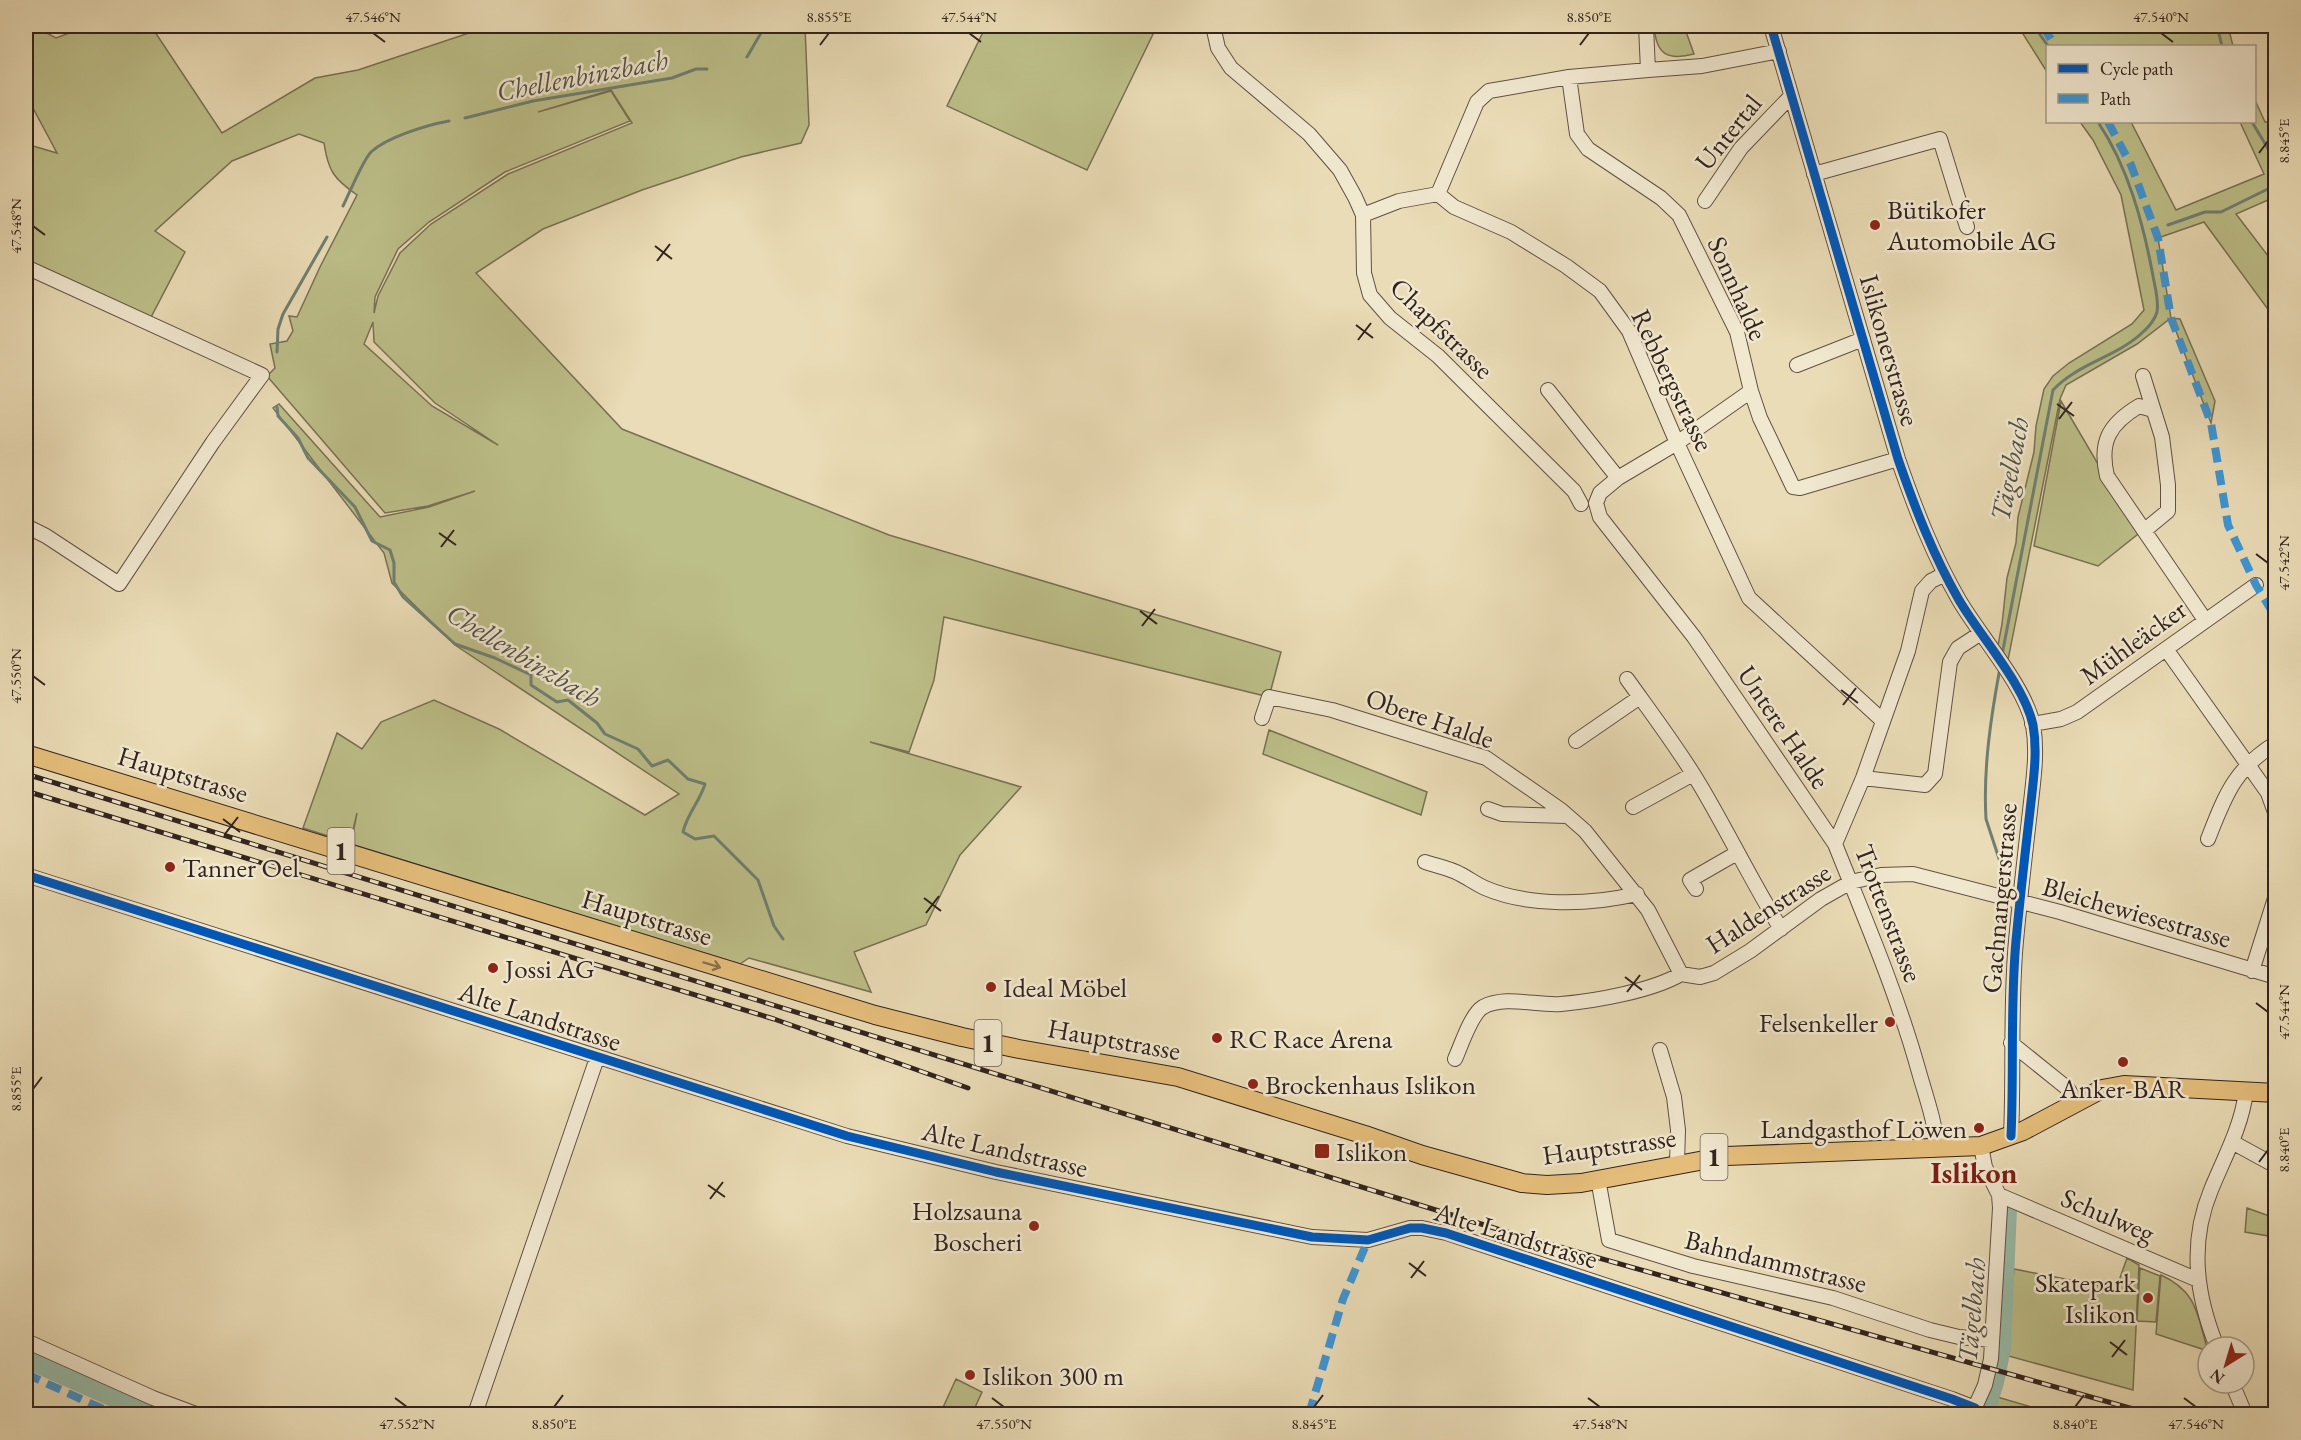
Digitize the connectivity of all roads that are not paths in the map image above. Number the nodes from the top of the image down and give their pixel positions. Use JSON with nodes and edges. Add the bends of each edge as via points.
{"nodes":[{"id":1,"x":1213,"y":26,"type":"edge"},
{"id":2,"x":1646,"y":26,"type":"edge"},
{"id":3,"x":1771,"y":26,"type":"edge"},
{"id":4,"x":1779,"y":51,"type":"junction"},
{"id":5,"x":1648,"y":70,"type":"junction"},
{"id":6,"x":1569,"y":77,"type":"junction"},
{"id":7,"x":1791,"y":96,"type":"junction"},
{"id":8,"x":1814,"y":174,"type":"junction"},
{"id":9,"x":1438,"y":194,"type":"junction"},
{"id":10,"x":1705,"y":201,"type":"dead end"},
{"id":11,"x":1363,"y":215,"type":"junction"},
{"id":12,"x":1967,"y":226,"type":"dead end"},
{"id":13,"x":26,"y":267,"type":"edge"},
{"id":14,"x":1863,"y":339,"type":"junction"},
{"id":15,"x":1797,"y":365,"type":"dead end"},
{"id":16,"x":2143,"y":376,"type":"dead end"},
{"id":17,"x":1548,"y":390,"type":"dead end"},
{"id":18,"x":1750,"y":391,"type":"junction"},
{"id":19,"x":2153,"y":410,"type":"junction"},
{"id":20,"x":1677,"y":443,"type":"junction"},
{"id":21,"x":1898,"y":459,"type":"junction"},
{"id":22,"x":1618,"y":478,"type":"junction"},
{"id":23,"x":1581,"y":504,"type":"dead end"},
{"id":24,"x":26,"y":526,"type":"edge"},
{"id":25,"x":2145,"y":530,"type":"junction"},
{"id":26,"x":1945,"y":574,"type":"junction"},
{"id":27,"x":2256,"y":585,"type":"dead end"},
{"id":28,"x":2205,"y":620,"type":"junction"},
{"id":29,"x":1981,"y":633,"type":"junction"},
{"id":30,"x":2166,"y":649,"type":"junction"},
{"id":31,"x":2006,"y":670,"type":"joint"},
{"id":32,"x":1627,"y":679,"type":"dead end"},
{"id":33,"x":1640,"y":697,"type":"junction"},
{"id":34,"x":1262,"y":717,"type":"dead end"},
{"id":35,"x":1883,"y":721,"type":"junction"},
{"id":36,"x":2032,"y":724,"type":"junction"},
{"id":37,"x":1576,"y":741,"type":"dead end"},
{"id":38,"x":2276,"y":743,"type":"edge"},
{"id":39,"x":26,"y":754,"type":"edge"},
{"id":40,"x":2248,"y":764,"type":"junction"},
{"id":41,"x":1693,"y":774,"type":"junction"},
{"id":42,"x":1863,"y":778,"type":"junction"},
{"id":43,"x":1633,"y":807,"type":"dead end"},
{"id":44,"x":1488,"y":809,"type":"dead end"},
{"id":45,"x":2276,"y":815,"type":"edge"},
{"id":46,"x":1567,"y":816,"type":"junction"},
{"id":47,"x":2208,"y":839,"type":"dead end"},
{"id":48,"x":1835,"y":844,"type":"junction"},
{"id":49,"x":1737,"y":853,"type":"junction"},
{"id":50,"x":1425,"y":862,"type":"dead end"},
{"id":51,"x":26,"y":875,"type":"edge"},
{"id":52,"x":1851,"y":882,"type":"junction"},
{"id":53,"x":1696,"y":889,"type":"dead end"},
{"id":54,"x":1636,"y":894,"type":"junction"},
{"id":55,"x":2276,"y":895,"type":"edge"},
{"id":56,"x":2020,"y":902,"type":"junction"},
{"id":57,"x":1781,"y":929,"type":"junction"},
{"id":58,"x":2252,"y":971,"type":"junction"},
{"id":59,"x":1681,"y":974,"type":"junction"},
{"id":60,"x":2276,"y":977,"type":"edge"},
{"id":61,"x":2011,"y":1043,"type":"junction"},
{"id":62,"x":1660,"y":1050,"type":"dead end"},
{"id":63,"x":597,"y":1058,"type":"junction"},
{"id":64,"x":1455,"y":1059,"type":"dead end"},
{"id":65,"x":2246,"y":1091,"type":"junction"},
{"id":66,"x":2276,"y":1093,"type":"edge"},
{"id":67,"x":2077,"y":1102,"type":"junction"},
{"id":68,"x":2011,"y":1136,"type":"junction"},
{"id":69,"x":2232,"y":1142,"type":"junction"},
{"id":70,"x":1980,"y":1146,"type":"junction"},
{"id":71,"x":1937,"y":1148,"type":"junction"},
{"id":72,"x":1677,"y":1163,"type":"junction"},
{"id":73,"x":2276,"y":1166,"type":"edge"},
{"id":74,"x":1598,"y":1179,"type":"junction"},
{"id":75,"x":1999,"y":1195,"type":"junction"},
{"id":76,"x":2198,"y":1280,"type":"junction"},
{"id":77,"x":2212,"y":1335,"type":"edge"},
{"id":78,"x":1992,"y":1340,"type":"junction"},
{"id":79,"x":26,"y":1341,"type":"edge"},
{"id":80,"x":2237,"y":1395,"type":"edge"},
{"id":81,"x":1975,"y":1412,"type":"edge"},
{"id":82,"x":196,"y":1414,"type":"edge"},
{"id":83,"x":475,"y":1414,"type":"edge"},
{"id":84,"x":2245,"y":1414,"type":"edge"}],
"edges":[{"from":1,"to":11,"type":"street","name":"Chapfstrasse","via":[[1218,48],[1230,68],[1309,134],[1340,170]]},
{"from":2,"to":5,"type":"street"},
{"from":3,"to":4,"type":"street","name":"Islikonerstrasse"},
{"from":4,"to":5,"type":"street","via":[[1702,66]]},
{"from":4,"to":7,"type":"street","name":"Islikonerstrasse"},
{"from":5,"to":6,"type":"street"},
{"from":6,"to":9,"type":"street","via":[[1489,91],[1477,102]]},
{"from":6,"to":18,"type":"street","name":"Sonnhalde","via":[[1577,134],[1582,142],[1679,215],[1737,332]]},
{"from":7,"to":8,"type":"street","name":"Islikonerstrasse"},
{"from":7,"to":10,"type":"street","name":"Untertal","via":[[1741,148]]},
{"from":8,"to":12,"type":"street","via":[[1940,139]]},
{"from":8,"to":14,"type":"street","name":"Islikonerstrasse"},
{"from":9,"to":11,"type":"street","via":[[1399,201]]},
{"from":9,"to":20,"type":"street","name":"Rebbergstrasse","via":[[1454,207],[1511,232],[1600,291],[1629,331]]},
{"from":11,"to":23,"type":"street","name":"Chapfstrasse","via":[[1364,273],[1370,295],[1390,318],[1438,356],[1574,491]]},
{"from":13,"to":24,"type":"street","via":[[262,375],[119,584]]},
{"from":14,"to":15,"type":"street"},
{"from":14,"to":21,"type":"street","name":"Islikonerstrasse"},
{"from":16,"to":19,"type":"street"},
{"from":17,"to":22,"type":"street"},
{"from":18,"to":20,"type":"street","name":"Untere Halde"},
{"from":18,"to":21,"type":"street","name":"Sonnhalde","via":[[1793,487]]},
{"from":19,"to":25,"type":"street","via":[[2162,437],[2168,511]]},
{"from":19,"to":25,"type":"street","via":[[2139,406],[2122,416],[2105,444],[2103,460],[2108,476]]},
{"from":20,"to":22,"type":"street","name":"Untere Halde"},
{"from":20,"to":35,"type":"street","name":"Rebbergstrasse","via":[[1749,598]]},
{"from":21,"to":26,"type":"street","name":"Islikonerstrasse","via":[[1918,516]]},
{"from":22,"to":48,"type":"street","name":"Untere Halde","via":[[1600,494],[1596,503],[1600,518],[1694,637]]},
{"from":25,"to":28,"type":"street"},
{"from":26,"to":29,"type":"street","name":"Islikonerstrasse"},
{"from":26,"to":35,"type":"street","name":"Trottenstrasse","via":[[1922,591],[1914,632]]},
{"from":27,"to":28,"type":"street","name":"Mühleäcker"},
{"from":28,"to":30,"type":"street","name":"Mühleäcker"},
{"from":29,"to":31,"type":"street","name":"Islikonerstrasse"},
{"from":29,"to":42,"type":"street","via":[[1959,648],[1950,662],[1935,774],[1925,785]]},
{"from":30,"to":36,"type":"street","name":"Mühleäcker","via":[[2077,712]]},
{"from":30,"to":40,"type":"street"},
{"from":31,"to":36,"type":"street","name":"Gachnangerstrasse"},
{"from":32,"to":33,"type":"street"},
{"from":33,"to":37,"type":"street"},
{"from":33,"to":41,"type":"street"},
{"from":34,"to":46,"type":"street","name":"Obere Halde","via":[[1269,697],[1332,710],[1423,737],[1486,758]]},
{"from":35,"to":42,"type":"street","name":"Trottenstrasse"},
{"from":36,"to":56,"type":"street","name":"Gachnangerstrasse","via":[[2035,760]]},
{"from":38,"to":40,"type":"street"},
{"from":39,"to":74,"type":"main road","name":"Hauptstrasse","number":"1","one_way":true,"via":[[877,1016],[962,1038],[1178,1077],[1522,1183],[1553,1185]]},
{"from":40,"to":45,"type":"street","via":[[2268,793]]},
{"from":40,"to":47,"type":"street","via":[[2228,790]]},
{"from":41,"to":43,"type":"street"},
{"from":41,"to":49,"type":"street"},
{"from":42,"to":48,"type":"street","name":"Trottenstrasse"},
{"from":44,"to":46,"type":"street","via":[[1502,814]]},
{"from":46,"to":54,"type":"street","name":"Obere Halde","via":[[1585,831]]},
{"from":48,"to":52,"type":"street","name":"Trottenstrasse"},
{"from":49,"to":53,"type":"street","via":[[1690,880]]},
{"from":49,"to":57,"type":"street"},
{"from":50,"to":54,"type":"street","via":[[1458,873],[1485,888],[1521,898],[1575,903]]},
{"from":51,"to":63,"type":"street","name":"Alte Landstrasse"},
{"from":52,"to":56,"type":"street","name":"Haldenstrasse","via":[[1881,875],[1913,874]]},
{"from":52,"to":57,"type":"street","name":"Haldenstrasse"},
{"from":52,"to":71,"type":"street","name":"Trottenstrasse","via":[[1912,1046],[1933,1119]]},
{"from":54,"to":59,"type":"street","name":"Obere Halde"},
{"from":55,"to":58,"type":"street"},
{"from":56,"to":58,"type":"street","name":"Bleichewiesestrasse"},
{"from":56,"to":61,"type":"street","name":"Gachnangerstrasse"},
{"from":57,"to":59,"type":"street","name":"Haldenstrasse","via":[[1714,973],[1700,977]]},
{"from":58,"to":60,"type":"street","name":"Bleichewiesestrasse"},
{"from":59,"to":64,"type":"street","via":[[1670,981],[1616,995],[1560,1004],[1505,1002],[1485,1006],[1476,1012]]},
{"from":61,"to":67,"type":"street","via":[[2067,1088]]},
{"from":61,"to":68,"type":"street","name":"Gachnangerstrasse"},
{"from":62,"to":72,"type":"street","via":[[1674,1097]]},
{"from":63,"to":81,"type":"street","name":"Alte Landstrasse","via":[[847,1136],[996,1172],[1266,1228],[1361,1240],[1410,1228],[1446,1233]]},
{"from":63,"to":83,"type":"street"},
{"from":65,"to":66,"type":"main road","name":"Hauptstrasse","number":"1"},
{"from":65,"to":67,"type":"main road","name":"Hauptstrasse","number":"1","via":[[2131,1084],[2102,1089]]},
{"from":65,"to":69,"type":"street"},
{"from":67,"to":68,"type":"main road","name":"Hauptstrasse","number":"1"},
{"from":68,"to":70,"type":"main road","name":"Hauptstrasse","number":"1"},
{"from":69,"to":73,"type":"street"},
{"from":69,"to":76,"type":"street","via":[[2206,1204],[2197,1246]]},
{"from":70,"to":71,"type":"main road","name":"Hauptstrasse","number":"1"},
{"from":70,"to":75,"type":"street"},
{"from":71,"to":72,"type":"main road","name":"Hauptstrasse","number":"1","via":[[1757,1153]]},
{"from":72,"to":74,"type":"main road","name":"Hauptstrasse","number":"1"},
{"from":74,"to":78,"type":"street","name":"Bahndammstrasse","via":[[1609,1240],[1711,1271],[1833,1298],[1929,1330]]},
{"from":75,"to":76,"type":"street","name":"Schulweg"},
{"from":75,"to":78,"type":"street"},
{"from":76,"to":77,"type":"street"},
{"from":78,"to":81,"type":"street","via":[[1985,1385]]},
{"from":79,"to":82,"type":"street"},
{"from":80,"to":84,"type":"street"}]}
